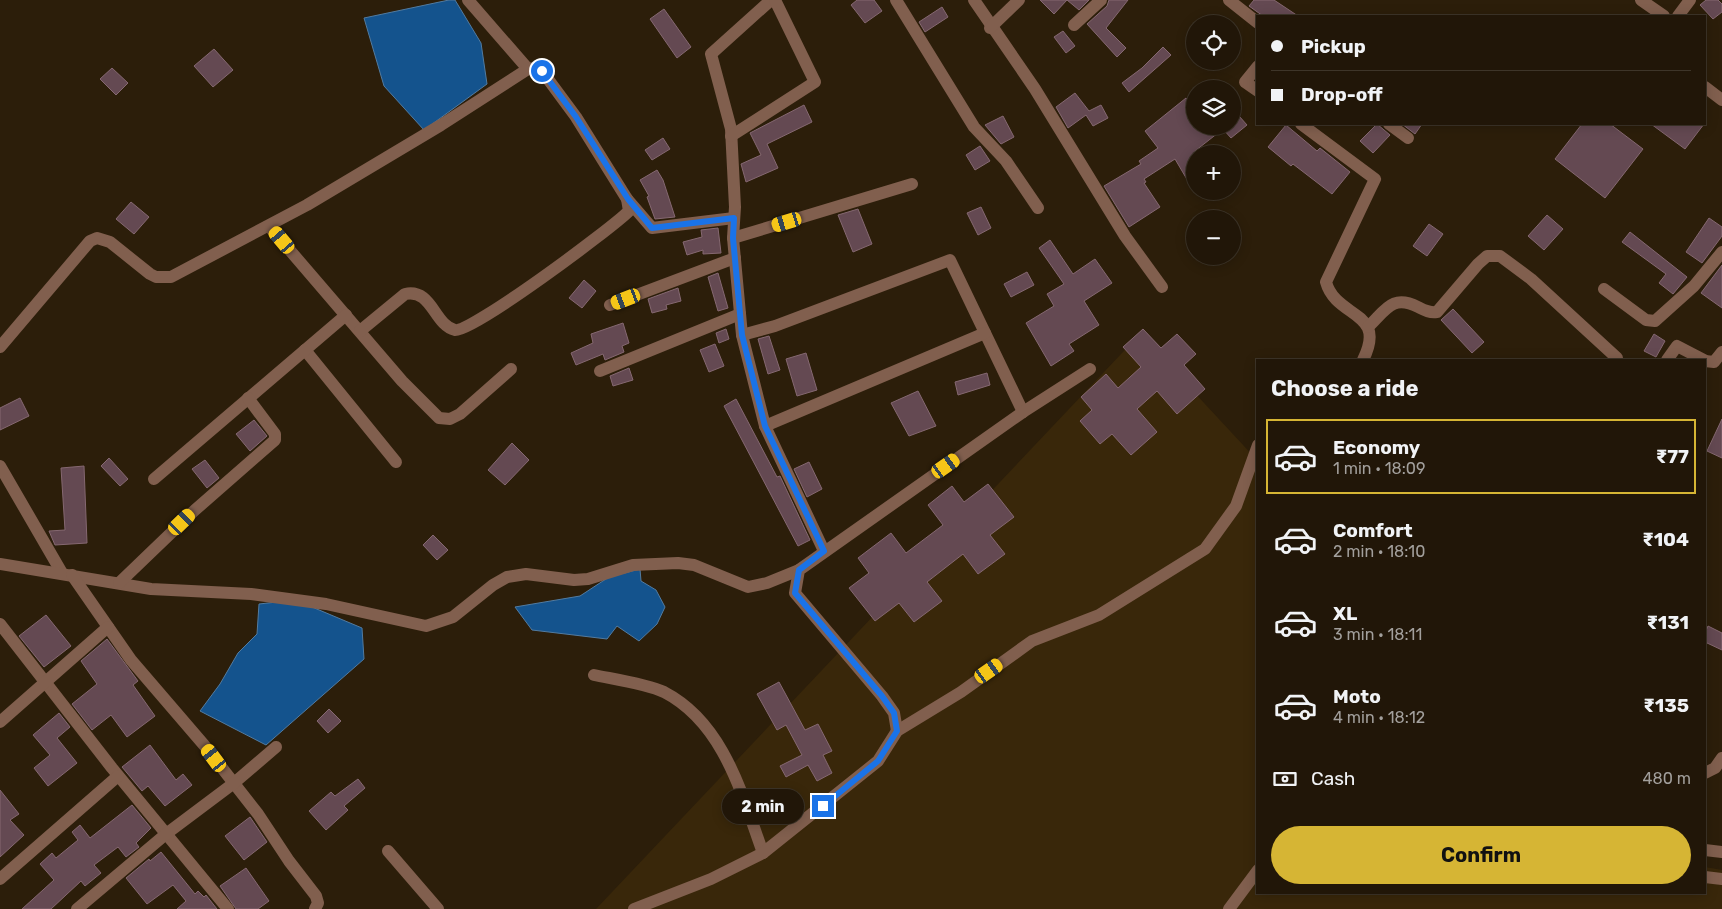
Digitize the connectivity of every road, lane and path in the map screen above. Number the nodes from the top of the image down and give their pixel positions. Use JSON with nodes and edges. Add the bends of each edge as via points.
{"nodes":[{"id":1,"x":468,"y":0,"type":"edge"},
{"id":2,"x":771,"y":0,"type":"edge"},
{"id":3,"x":775,"y":0,"type":"edge"},
{"id":4,"x":896,"y":0,"type":"edge"},
{"id":5,"x":974,"y":0,"type":"edge"},
{"id":6,"x":1019,"y":0,"type":"edge"},
{"id":7,"x":1101,"y":0,"type":"edge"},
{"id":8,"x":1229,"y":0,"type":"edge"},
{"id":9,"x":1641,"y":0,"type":"edge"},
{"id":10,"x":1690,"y":0,"type":"edge"},
{"id":11,"x":1663,"y":15,"type":"edge"},
{"id":12,"x":1679,"y":15,"type":"edge"},
{"id":13,"x":1256,"y":21,"type":"edge"},
{"id":14,"x":1074,"y":25,"type":"dead end"},
{"id":15,"x":990,"y":28,"type":"junction"},
{"id":16,"x":1256,"y":68,"type":"edge"},
{"id":17,"x":528,"y":69,"type":"junction"},
{"id":18,"x":1706,"y":88,"type":"edge"},
{"id":19,"x":1256,"y":90,"type":"edge"},
{"id":20,"x":1722,"y":100,"type":"edge"},
{"id":21,"x":1302,"y":125,"type":"edge"},
{"id":22,"x":1390,"y":125,"type":"edge"},
{"id":23,"x":731,"y":136,"type":"junction"},
{"id":24,"x":1408,"y":138,"type":"dead end"},
{"id":25,"x":912,"y":184,"type":"dead end"},
{"id":26,"x":628,"y":199,"type":"junction"},
{"id":27,"x":1038,"y":208,"type":"dead end"},
{"id":28,"x":734,"y":218,"type":"junction"},
{"id":29,"x":269,"y":226,"type":"junction"},
{"id":30,"x":733,"y":238,"type":"junction"},
{"id":31,"x":1722,"y":252,"type":"edge"},
{"id":32,"x":735,"y":258,"type":"junction"},
{"id":33,"x":1162,"y":287,"type":"dead end"},
{"id":34,"x":1604,"y":289,"type":"dead end"},
{"id":35,"x":610,"y":305,"type":"dead end"},
{"id":36,"x":740,"y":314,"type":"junction"},
{"id":37,"x":346,"y":315,"type":"junction"},
{"id":38,"x":1368,"y":327,"type":"junction"},
{"id":39,"x":360,"y":331,"type":"junction"},
{"id":40,"x":985,"y":333,"type":"junction"},
{"id":41,"x":742,"y":335,"type":"junction"},
{"id":42,"x":0,"y":347,"type":"edge"},
{"id":43,"x":305,"y":350,"type":"junction"},
{"id":44,"x":1722,"y":352,"type":"edge"},
{"id":45,"x":1617,"y":358,"type":"dead end"},
{"id":46,"x":1363,"y":359,"type":"edge"},
{"id":47,"x":1668,"y":359,"type":"edge"},
{"id":48,"x":1702,"y":359,"type":"edge"},
{"id":49,"x":1706,"y":360,"type":"edge"},
{"id":50,"x":511,"y":369,"type":"dead end"},
{"id":51,"x":1090,"y":369,"type":"dead end"},
{"id":52,"x":600,"y":371,"type":"dead end"},
{"id":53,"x":248,"y":398,"type":"junction"},
{"id":54,"x":1023,"y":412,"type":"junction"},
{"id":55,"x":765,"y":426,"type":"junction"},
{"id":56,"x":1256,"y":451,"type":"edge"},
{"id":57,"x":396,"y":462,"type":"dead end"},
{"id":58,"x":0,"y":466,"type":"edge"},
{"id":59,"x":154,"y":479,"type":"dead end"},
{"id":60,"x":824,"y":551,"type":"junction"},
{"id":61,"x":0,"y":564,"type":"edge"},
{"id":62,"x":799,"y":570,"type":"junction"},
{"id":63,"x":67,"y":574,"type":"junction"},
{"id":64,"x":119,"y":583,"type":"junction"},
{"id":65,"x":0,"y":624,"type":"edge"},
{"id":66,"x":108,"y":627,"type":"junction"},
{"id":67,"x":594,"y":675,"type":"dead end"},
{"id":68,"x":46,"y":683,"type":"junction"},
{"id":69,"x":0,"y":722,"type":"edge"},
{"id":70,"x":897,"y":731,"type":"junction"},
{"id":71,"x":276,"y":747,"type":"dead end"},
{"id":72,"x":1722,"y":758,"type":"edge"},
{"id":73,"x":1706,"y":772,"type":"edge"},
{"id":74,"x":118,"y":776,"type":"junction"},
{"id":75,"x":234,"y":783,"type":"junction"},
{"id":76,"x":166,"y":834,"type":"junction"},
{"id":77,"x":1706,"y":850,"type":"edge"},
{"id":78,"x":388,"y":851,"type":"dead end"},
{"id":79,"x":1722,"y":852,"type":"edge"},
{"id":80,"x":764,"y":853,"type":"junction"},
{"id":81,"x":1256,"y":873,"type":"edge"},
{"id":82,"x":1706,"y":877,"type":"edge"},
{"id":83,"x":0,"y":879,"type":"edge"},
{"id":84,"x":1722,"y":879,"type":"edge"},
{"id":85,"x":77,"y":909,"type":"edge"},
{"id":86,"x":228,"y":909,"type":"edge"},
{"id":87,"x":315,"y":909,"type":"edge"},
{"id":88,"x":438,"y":909,"type":"edge"},
{"id":89,"x":634,"y":909,"type":"edge"},
{"id":90,"x":1229,"y":909,"type":"edge"}],
"edges":[{"from":1,"to":17,"type":"street"},
{"from":2,"to":23,"type":"street","via":[[711,54]]},
{"from":3,"to":23,"type":"street","via":[[815,82]]},
{"from":4,"to":27,"type":"street","via":[[974,127],[1006,161]]},
{"from":5,"to":15,"type":"street"},
{"from":6,"to":15,"type":"street"},
{"from":7,"to":14,"type":"street"},
{"from":8,"to":13,"type":"street"},
{"from":9,"to":11,"type":"street"},
{"from":10,"to":12,"type":"street"},
{"from":15,"to":33,"type":"street","via":[[1035,89],[1124,236]]},
{"from":16,"to":19,"type":"street","via":[[1245,82]]},
{"from":17,"to":26,"type":"street","via":[[535,68],[548,76]]},
{"from":17,"to":29,"type":"street","via":[[441,125]]},
{"from":18,"to":20,"type":"street"},
{"from":21,"to":38,"type":"street","via":[[1374,179],[1326,282],[1334,296]]},
{"from":22,"to":24,"type":"street"},
{"from":23,"to":28,"type":"street"},
{"from":25,"to":30,"type":"street"},
{"from":26,"to":28,"type":"street","via":[[652,228]]},
{"from":26,"to":39,"type":"street","via":[[629,211],[623,217],[557,267],[469,326],[453,329],[425,298],[412,292],[405,294]]},
{"from":28,"to":30,"type":"street"},
{"from":29,"to":37,"type":"street"},
{"from":29,"to":42,"type":"street","via":[[190,269],[164,278],[150,274],[110,242],[97,238],[90,241]]},
{"from":30,"to":32,"type":"street"},
{"from":31,"to":34,"type":"street","via":[[1694,286],[1655,321],[1646,320]]},
{"from":32,"to":35,"type":"street"},
{"from":32,"to":36,"type":"street"},
{"from":36,"to":41,"type":"street"},
{"from":36,"to":52,"type":"street"},
{"from":37,"to":39,"type":"street"},
{"from":37,"to":43,"type":"street"},
{"from":38,"to":45,"type":"street","via":[[1391,304],[1400,301],[1437,312],[1478,264],[1487,256],[1494,255],[1531,279]]},
{"from":38,"to":46,"type":"street","via":[[1370,341]]},
{"from":39,"to":50,"type":"street","via":[[402,381],[439,418],[450,419],[460,414]]},
{"from":40,"to":41,"type":"street","via":[[950,260],[776,326]]},
{"from":40,"to":54,"type":"street"},
{"from":40,"to":55,"type":"street"},
{"from":41,"to":55,"type":"street"},
{"from":43,"to":53,"type":"street"},
{"from":43,"to":57,"type":"street"},
{"from":44,"to":49,"type":"street","via":[[1714,362]]},
{"from":47,"to":48,"type":"street","via":[[1676,346]]},
{"from":51,"to":54,"type":"street"},
{"from":53,"to":59,"type":"street"},
{"from":53,"to":64,"type":"street","via":[[275,434],[275,440]]},
{"from":54,"to":60,"type":"street"},
{"from":55,"to":60,"type":"street"},
{"from":56,"to":70,"type":"street","via":[[1236,506],[1204,549],[1099,615],[1032,641],[961,692]]},
{"from":58,"to":63,"type":"street"},
{"from":60,"to":62,"type":"street"},
{"from":61,"to":63,"type":"street"},
{"from":62,"to":64,"type":"street","via":[[748,587],[694,565],[678,562],[632,565],[588,579],[526,574],[507,577],[453,617],[426,626],[326,604],[251,594],[151,589]]},
{"from":62,"to":70,"type":"street","via":[[795,593],[882,696],[894,713]]},
{"from":63,"to":64,"type":"street"},
{"from":63,"to":66,"type":"street"},
{"from":65,"to":68,"type":"street"},
{"from":66,"to":68,"type":"street"},
{"from":66,"to":75,"type":"street"},
{"from":67,"to":80,"type":"street","via":[[662,691],[694,714],[729,761]]},
{"from":68,"to":69,"type":"street"},
{"from":68,"to":74,"type":"street"},
{"from":70,"to":80,"type":"street","via":[[878,761]]},
{"from":71,"to":75,"type":"street"},
{"from":72,"to":73,"type":"street","via":[[1715,768]]},
{"from":74,"to":76,"type":"street"},
{"from":74,"to":83,"type":"street"},
{"from":75,"to":76,"type":"street"},
{"from":75,"to":87,"type":"street","via":[[316,896],[318,904]]},
{"from":76,"to":85,"type":"street"},
{"from":76,"to":86,"type":"street"},
{"from":77,"to":79,"type":"street"},
{"from":78,"to":88,"type":"street"},
{"from":80,"to":89,"type":"street"},
{"from":81,"to":90,"type":"street"},
{"from":82,"to":84,"type":"street"}]}
